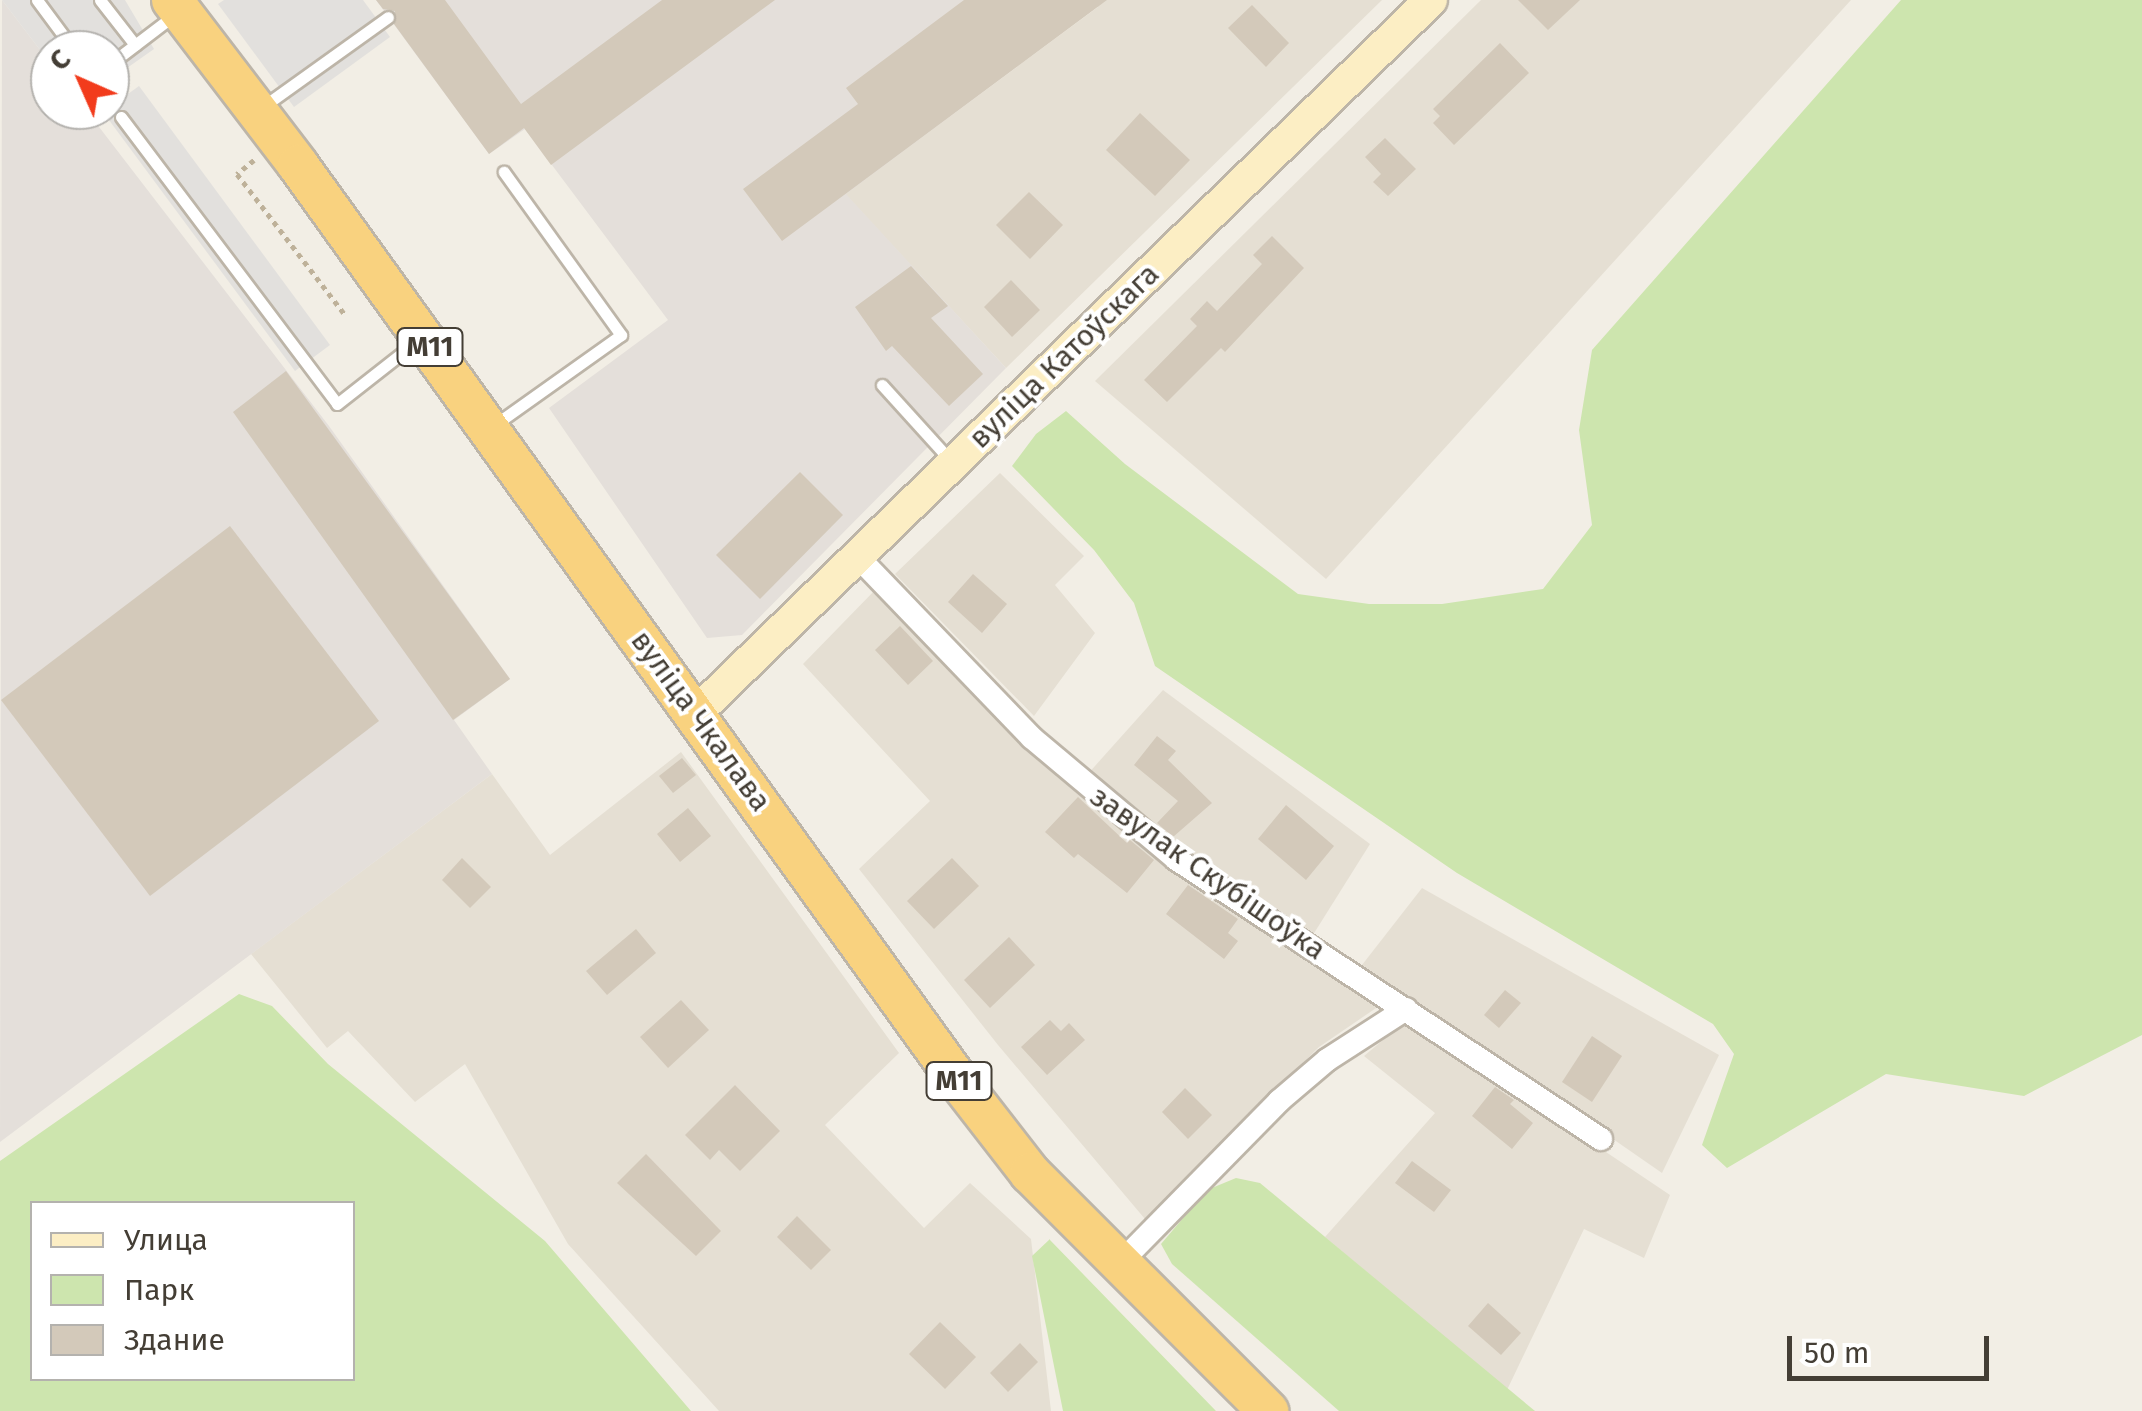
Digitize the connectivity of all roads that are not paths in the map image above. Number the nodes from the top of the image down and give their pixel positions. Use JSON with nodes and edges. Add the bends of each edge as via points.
{"nodes":[{"id":1,"x":37,"y":0,"type":"edge"},
{"id":2,"x":100,"y":0,"type":"edge"},
{"id":3,"x":1431,"y":0,"type":"edge"},
{"id":4,"x":176,"y":5,"type":"edge"},
{"id":5,"x":388,"y":16,"type":"dead end"},
{"id":6,"x":59,"y":30,"type":"edge"},
{"id":7,"x":135,"y":45,"type":"junction"},
{"id":8,"x":130,"y":49,"type":"edge"},
{"id":9,"x":269,"y":126,"type":"junction"},
{"id":10,"x":130,"y":128,"type":"edge"},
{"id":11,"x":504,"y":172,"type":"dead end"},
{"id":12,"x":423,"y":336,"type":"junction"},
{"id":13,"x":882,"y":385,"type":"dead end"},
{"id":14,"x":490,"y":429,"type":"junction"},
{"id":15,"x":953,"y":464,"type":"junction"},
{"id":16,"x":858,"y":556,"type":"junction"},
{"id":17,"x":696,"y":713,"type":"junction"},
{"id":18,"x":1406,"y":1010,"type":"junction"},
{"id":19,"x":1601,"y":1139,"type":"dead end"},
{"id":20,"x":1118,"y":1265,"type":"junction"},
{"id":21,"x":1268,"y":1411,"type":"edge"}],
"edges":[{"from":1,"to":6,"type":"lane"},
{"from":2,"to":7,"type":"lane"},
{"from":3,"to":15,"type":"main road","name":"вуліца Катоўскага"},
{"from":4,"to":7,"type":"lane"},
{"from":4,"to":9,"type":"highway","name":"вуліца Чкалава","number":"М11"},
{"from":5,"to":9,"type":"lane"},
{"from":7,"to":8,"type":"lane"},
{"from":9,"to":12,"type":"highway","name":"вуліца Чкалава","number":"М11"},
{"from":10,"to":12,"type":"lane","via":[[336,404]]},
{"from":11,"to":14,"type":"lane","via":[[621,335]]},
{"from":12,"to":14,"type":"highway","name":"вуліца Чкалава","number":"М11"},
{"from":13,"to":15,"type":"lane"},
{"from":14,"to":17,"type":"highway","name":"вуліца Чкалава","number":"М11"},
{"from":15,"to":16,"type":"main road","name":"вуліца Катоўскага"},
{"from":16,"to":17,"type":"main road","name":"вуліца Катоўскага"},
{"from":16,"to":18,"type":"street","name":"завулак Скубішоўка","via":[[1083,786],[1176,859]]},
{"from":17,"to":20,"type":"highway","name":"вуліца Чкалава","number":"М11","via":[[957,1078],[1030,1173]]},
{"from":18,"to":19,"type":"street","name":"завулак Скубішоўка"},
{"from":18,"to":20,"type":"street","via":[[1279,1101]]},
{"from":20,"to":21,"type":"highway","name":"вуліца Чкалава","number":"М11"}]}
